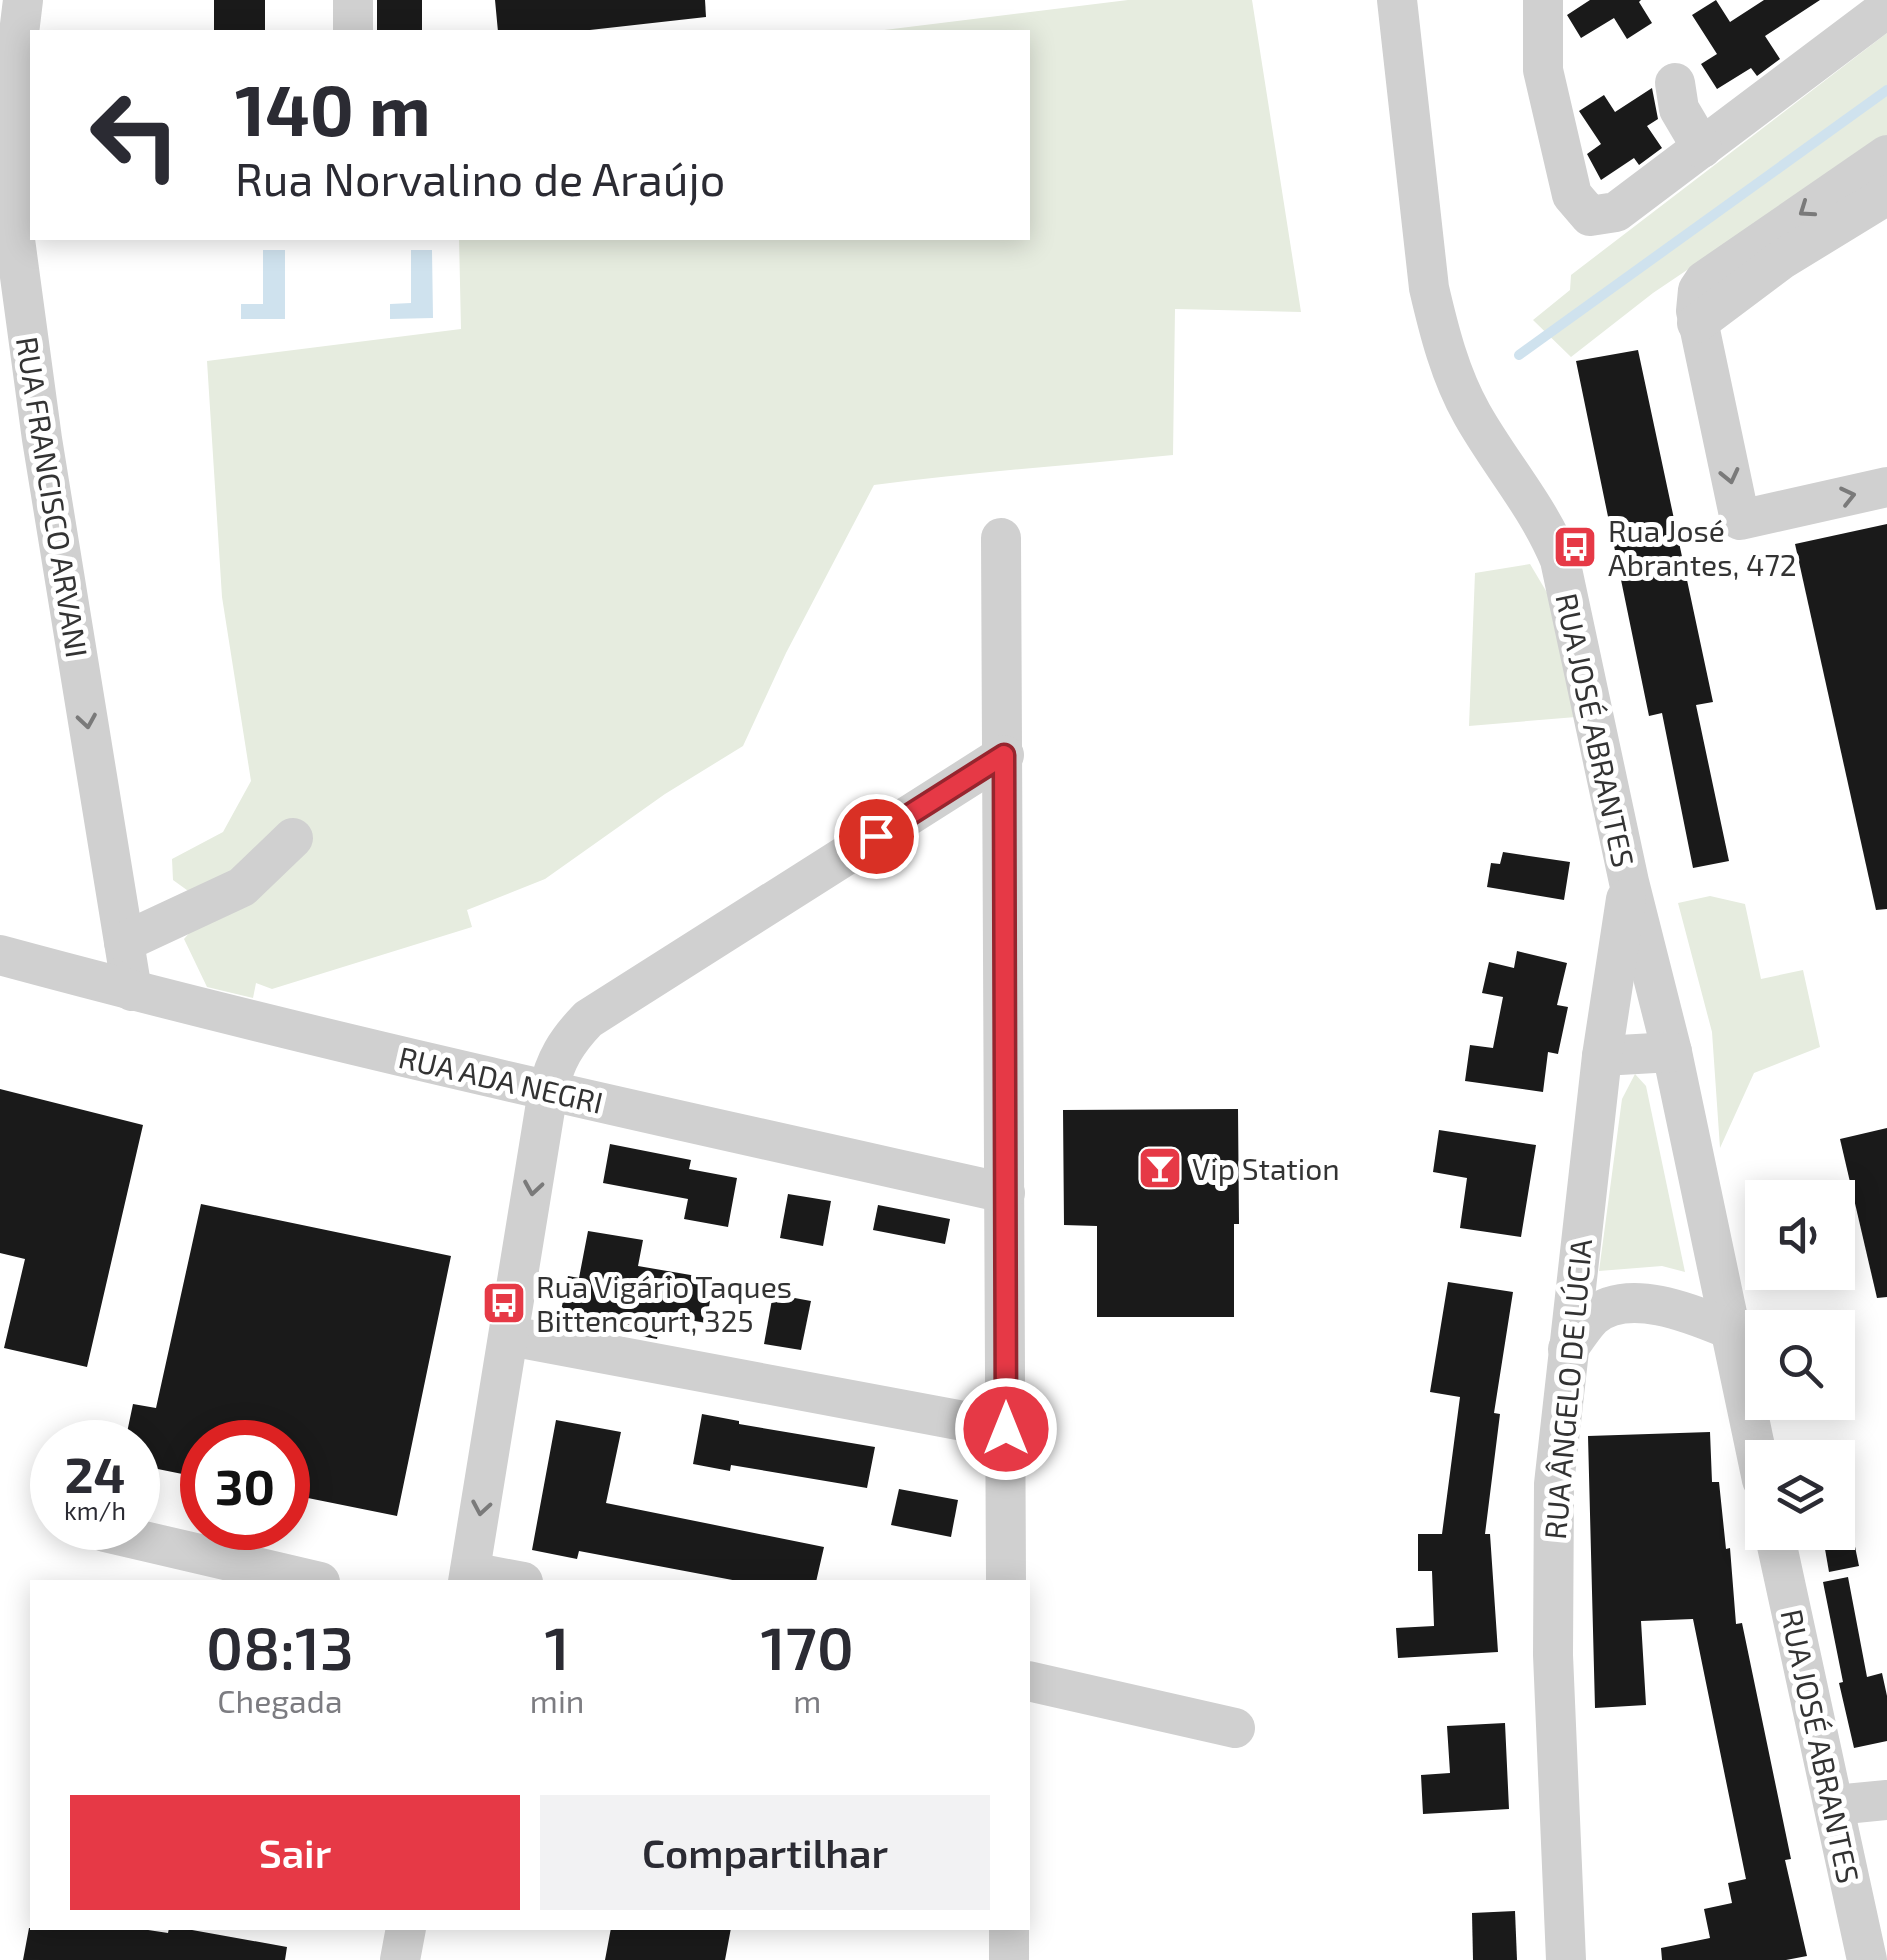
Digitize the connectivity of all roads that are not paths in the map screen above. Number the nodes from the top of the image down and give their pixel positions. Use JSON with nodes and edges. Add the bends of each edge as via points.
{"nodes":[{"id":1,"x":23,"y":0,"type":"edge"},
{"id":2,"x":353,"y":0,"type":"edge"},
{"id":3,"x":1396,"y":0,"type":"edge"},
{"id":4,"x":1543,"y":0,"type":"edge"},
{"id":5,"x":1887,"y":8,"type":"edge"},
{"id":6,"x":353,"y":30,"type":"edge"},
{"id":7,"x":1675,"y":83,"type":"dead end"},
{"id":8,"x":1702,"y":148,"type":"junction"},
{"id":9,"x":1887,"y":155,"type":"edge"},
{"id":10,"x":1887,"y":180,"type":"edge"},
{"id":11,"x":1871,"y":203,"type":"edge"},
{"id":12,"x":1697,"y":323,"type":"junction"},
{"id":13,"x":1887,"y":487,"type":"edge"},
{"id":14,"x":1000,"y":538,"type":"dead end"},
{"id":15,"x":1004,"y":755,"type":"junction"},
{"id":16,"x":293,"y":838,"type":"dead end"},
{"id":17,"x":1629,"y":882,"type":"junction"},
{"id":18,"x":124,"y":942,"type":"junction"},
{"id":19,"x":0,"y":955,"type":"edge"},
{"id":20,"x":132,"y":990,"type":"junction"},
{"id":21,"x":1672,"y":1052,"type":"junction"},
{"id":22,"x":1602,"y":1056,"type":"junction"},
{"id":23,"x":548,"y":1091,"type":"junction"},
{"id":24,"x":1004,"y":1193,"type":"junction"},
{"id":25,"x":1729,"y":1328,"type":"junction"},
{"id":26,"x":510,"y":1336,"type":"junction"},
{"id":27,"x":1568,"y":1348,"type":"junction"},
{"id":28,"x":1006,"y":1429,"type":"junction"},
{"id":29,"x":1753,"y":1440,"type":"edge"},
{"id":30,"x":160,"y":1545,"type":"edge"},
{"id":31,"x":1778,"y":1550,"type":"edge"},
{"id":32,"x":469,"y":1577,"type":"edge"},
{"id":33,"x":311,"y":1580,"type":"edge"},
{"id":34,"x":501,"y":1580,"type":"edge"},
{"id":35,"x":1006,"y":1580,"type":"edge"},
{"id":36,"x":1030,"y":1682,"type":"edge"},
{"id":37,"x":1235,"y":1728,"type":"dead end"},
{"id":38,"x":1887,"y":1800,"type":"edge"},
{"id":39,"x":1834,"y":1804,"type":"junction"},
{"id":40,"x":406,"y":1930,"type":"edge"},
{"id":41,"x":1009,"y":1930,"type":"edge"},
{"id":42,"x":400,"y":1960,"type":"edge"},
{"id":43,"x":1010,"y":1960,"type":"edge"},
{"id":44,"x":1566,"y":1960,"type":"edge"},
{"id":45,"x":1867,"y":1960,"type":"edge"}],
"edges":[{"from":1,"to":18,"type":"street","name":"RUA FRANCISCO ARVANI","one_way":true,"via":[[10,107],[13,225]]},
{"from":2,"to":6,"type":"street"},
{"from":3,"to":17,"type":"street","name":"RUA JOSÉ ABRANTES","via":[[1439,330],[1472,414],[1537,511],[1560,560]]},
{"from":4,"to":8,"type":"street","via":[[1543,70],[1572,196],[1590,216],[1616,212]]},
{"from":5,"to":8,"type":"street"},
{"from":7,"to":8,"type":"street","via":[[1679,109]]},
{"from":9,"to":12,"type":"street","one_way":true,"via":[[1704,282]]},
{"from":10,"to":11,"type":"street"},
{"from":11,"to":12,"type":"street"},
{"from":12,"to":13,"type":"street","one_way":true,"via":[[1740,520]]},
{"from":14,"to":15,"type":"street"},
{"from":15,"to":23,"type":"street","via":[[588,1019],[566,1042]]},
{"from":15,"to":24,"type":"street"},
{"from":16,"to":18,"type":"street","via":[[242,886]]},
{"from":17,"to":21,"type":"street","name":"RUA JOSÉ ABRANTES"},
{"from":17,"to":22,"type":"street","name":"RUA ÂNGELO DE LÚCIA"},
{"from":18,"to":20,"type":"street","name":"RUA FRANCISCO ARVANI"},
{"from":19,"to":20,"type":"street","name":"RUA ADA NEGRI"},
{"from":20,"to":23,"type":"street","name":"RUA ADA NEGRI"},
{"from":21,"to":22,"type":"street"},
{"from":21,"to":25,"type":"street","name":"RUA JOSÉ ABRANTES"},
{"from":22,"to":27,"type":"street","name":"RUA ÂNGELO DE LÚCIA"},
{"from":23,"to":24,"type":"street","name":"RUA ADA NEGRI"},
{"from":23,"to":26,"type":"street","one_way":true},
{"from":24,"to":28,"type":"street"},
{"from":25,"to":27,"type":"street","via":[[1640,1303],[1594,1315]]},
{"from":25,"to":29,"type":"street","name":"RUA JOSÉ ABRANTES"},
{"from":26,"to":28,"type":"street"},
{"from":26,"to":32,"type":"street","one_way":true},
{"from":27,"to":44,"type":"street","name":"RUA ÂNGELO DE LÚCIA","via":[[1552,1554]]},
{"from":28,"to":35,"type":"street"},
{"from":30,"to":33,"type":"street"},
{"from":31,"to":39,"type":"street","name":"RUA JOSÉ ABRANTES"},
{"from":32,"to":34,"type":"street"},
{"from":36,"to":37,"type":"street"},
{"from":38,"to":39,"type":"street"},
{"from":39,"to":45,"type":"street","name":"RUA JOSÉ ABRANTES"},
{"from":40,"to":42,"type":"street"},
{"from":41,"to":43,"type":"street"}]}
